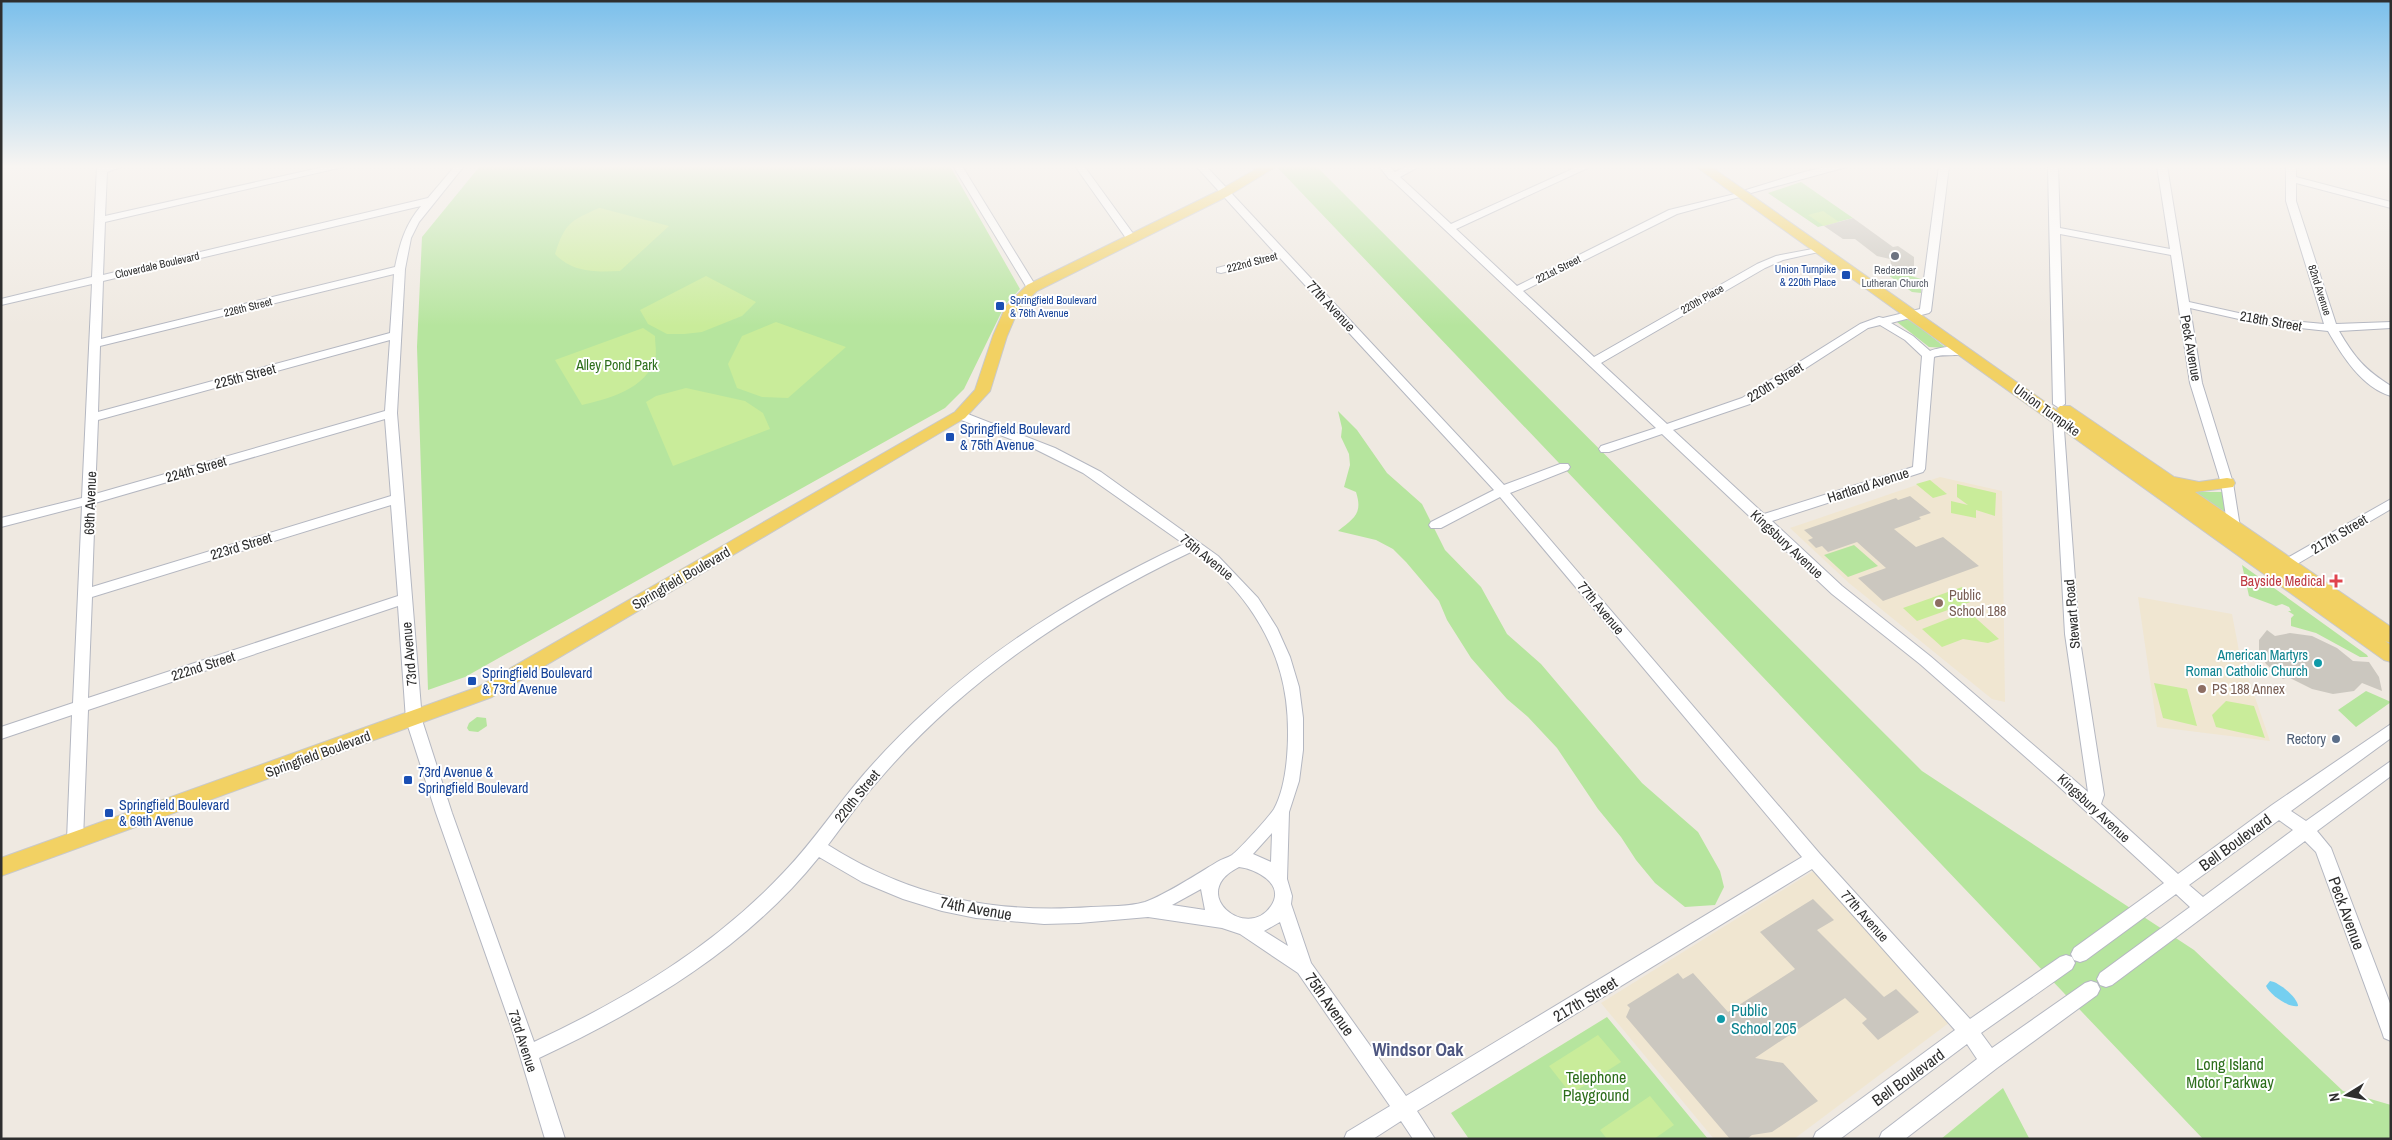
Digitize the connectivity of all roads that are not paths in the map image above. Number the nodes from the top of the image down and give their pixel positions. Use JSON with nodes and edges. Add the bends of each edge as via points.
{"nodes":[{"id":1,"x":105,"y":219,"type":"edge"},
{"id":2,"x":352,"y":219,"type":"edge"},
{"id":3,"x":415,"y":219,"type":"edge"},
{"id":4,"x":990,"y":219,"type":"edge"},
{"id":5,"x":1118,"y":219,"type":"edge"},
{"id":6,"x":1172,"y":219,"type":"edge"},
{"id":7,"x":1249,"y":219,"type":"edge"},
{"id":8,"x":1438,"y":219,"type":"edge"},
{"id":9,"x":1470,"y":219,"type":"edge"},
{"id":10,"x":1659,"y":219,"type":"edge"},
{"id":11,"x":1781,"y":219,"type":"edge"},
{"id":12,"x":1785,"y":219,"type":"edge"},
{"id":13,"x":1935,"y":219,"type":"edge"},
{"id":14,"x":2055,"y":219,"type":"edge"},
{"id":15,"x":2170,"y":219,"type":"edge"},
{"id":16,"x":2297,"y":219,"type":"edge"},
{"id":17,"x":101,"y":220,"type":"joint"},
{"id":18,"x":1448,"y":229,"type":"junction"},
{"id":19,"x":2055,"y":230,"type":"junction"},
{"id":20,"x":1132,"y":239,"type":"junction"},
{"id":21,"x":1819,"y":249,"type":"junction"},
{"id":22,"x":2175,"y":253,"type":"junction"},
{"id":23,"x":1283,"y":254,"type":"junction"},
{"id":24,"x":400,"y":269,"type":"junction"},
{"id":25,"x":1221,"y":270,"type":"dead end"},
{"id":26,"x":99,"y":279,"type":"junction"},
{"id":27,"x":1032,"y":288,"type":"junction"},
{"id":28,"x":1515,"y":291,"type":"junction"},
{"id":29,"x":1,"y":302,"type":"edge"},
{"id":30,"x":2183,"y":304,"type":"junction"},
{"id":31,"x":1918,"y":312,"type":"junction"},
{"id":32,"x":1879,"y":320,"type":"junction"},
{"id":33,"x":2391,"y":325,"type":"edge"},
{"id":34,"x":2331,"y":327,"type":"junction"},
{"id":35,"x":396,"y":335,"type":"junction"},
{"id":36,"x":95,"y":344,"type":"junction"},
{"id":37,"x":1963,"y":351,"type":"junction"},
{"id":38,"x":1928,"y":355,"type":"junction"},
{"id":39,"x":1592,"y":363,"type":"junction"},
{"id":40,"x":2391,"y":392,"type":"edge"},
{"id":41,"x":2059,"y":411,"type":"junction"},
{"id":42,"x":391,"y":414,"type":"junction"},
{"id":43,"x":960,"y":415,"type":"junction"},
{"id":44,"x":93,"y":417,"type":"junction"},
{"id":45,"x":1664,"y":430,"type":"junction"},
{"id":46,"x":1605,"y":449,"type":"dead end"},
{"id":47,"x":1564,"y":467,"type":"dead end"},
{"id":48,"x":2171,"y":481,"type":"junction"},
{"id":49,"x":2227,"y":483,"type":"junction"},
{"id":50,"x":1502,"y":491,"type":"junction"},
{"id":51,"x":397,"y":498,"type":"junction"},
{"id":52,"x":90,"y":500,"type":"junction"},
{"id":53,"x":2391,"y":503,"type":"edge"},
{"id":54,"x":1761,"y":520,"type":"junction"},
{"id":55,"x":1,"y":522,"type":"edge"},
{"id":56,"x":1436,"y":525,"type":"dead end"},
{"id":57,"x":2233,"y":527,"type":"junction"},
{"id":58,"x":1194,"y":546,"type":"junction"},
{"id":59,"x":2287,"y":564,"type":"junction"},
{"id":60,"x":86,"y":594,"type":"junction"},
{"id":61,"x":404,"y":599,"type":"junction"},
{"id":62,"x":2391,"y":636,"type":"edge"},
{"id":63,"x":2391,"y":655,"type":"edge"},
{"id":64,"x":81,"y":706,"type":"junction"},
{"id":65,"x":414,"y":720,"type":"junction"},
{"id":66,"x":2391,"y":730,"type":"edge"},
{"id":67,"x":1,"y":733,"type":"edge"},
{"id":68,"x":2391,"y":767,"type":"edge"},
{"id":69,"x":2092,"y":807,"type":"junction"},
{"id":70,"x":2278,"y":810,"type":"junction"},
{"id":71,"x":1281,"y":812,"type":"junction"},
{"id":72,"x":2305,"y":830,"type":"junction"},
{"id":73,"x":75,"y":840,"type":"junction"},
{"id":74,"x":816,"y":846,"type":"junction"},
{"id":75,"x":1814,"y":859,"type":"junction"},
{"id":76,"x":1238,"y":860,"type":"junction"},
{"id":77,"x":1,"y":867,"type":"edge"},
{"id":78,"x":1215,"y":873,"type":"junction"},
{"id":79,"x":1279,"y":878,"type":"junction"},
{"id":80,"x":2177,"y":885,"type":"junction"},
{"id":81,"x":1282,"y":904,"type":"junction"},
{"id":82,"x":2203,"y":908,"type":"junction"},
{"id":83,"x":1148,"y":910,"type":"junction"},
{"id":84,"x":1224,"y":920,"type":"junction"},
{"id":85,"x":1243,"y":926,"type":"junction"},
{"id":86,"x":1304,"y":967,"type":"junction"},
{"id":87,"x":1969,"y":1032,"type":"junction"},
{"id":88,"x":2391,"y":1032,"type":"edge"},
{"id":89,"x":528,"y":1054,"type":"junction"},
{"id":90,"x":1990,"y":1061,"type":"junction"},
{"id":91,"x":1405,"y":1109,"type":"junction"},
{"id":92,"x":555,"y":1139,"type":"edge"},
{"id":93,"x":1354,"y":1139,"type":"edge"},
{"id":94,"x":1425,"y":1139,"type":"edge"},
{"id":95,"x":1823,"y":1139,"type":"edge"},
{"id":96,"x":1889,"y":1139,"type":"edge"}],
"edges":[{"from":1,"to":17,"type":"street"},
{"from":2,"to":26,"type":"street","name":"Cloverdale Boulevard"},
{"from":3,"to":24,"type":"street","name":"73rd Avenue","via":[[406,238]]},
{"from":4,"to":27,"type":"street"},
{"from":5,"to":20,"type":"street"},
{"from":6,"to":20,"type":"main road","name":"Springfield Boulevard"},
{"from":7,"to":23,"type":"street","name":"77th Avenue"},
{"from":8,"to":18,"type":"street","name":"Kingsbury Avenue"},
{"from":9,"to":18,"type":"street"},
{"from":10,"to":28,"type":"street","name":"221st Street"},
{"from":11,"to":21,"type":"main road","name":"Union Turnpike"},
{"from":12,"to":31,"type":"main road","name":"Union Turnpike"},
{"from":13,"to":31,"type":"street"},
{"from":14,"to":19,"type":"street","name":"Stewart Road"},
{"from":15,"to":22,"type":"street","name":"Peck Avenue"},
{"from":16,"to":34,"type":"street","name":"82nd Avenue"},
{"from":17,"to":26,"type":"street","name":"69th Avenue"},
{"from":18,"to":28,"type":"street","name":"Kingsbury Avenue"},
{"from":19,"to":22,"type":"street"},
{"from":19,"to":41,"type":"street","name":"Stewart Road"},
{"from":20,"to":27,"type":"main road","name":"Springfield Boulevard"},
{"from":21,"to":31,"type":"main road","name":"Union Turnpike"},
{"from":21,"to":39,"type":"street","name":"220th Place","via":[[1760,266]]},
{"from":22,"to":30,"type":"street","name":"Peck Avenue"},
{"from":23,"to":25,"type":"street","name":"222nd Street"},
{"from":23,"to":50,"type":"street","name":"77th Avenue"},
{"from":24,"to":35,"type":"street","name":"73rd Avenue"},
{"from":24,"to":36,"type":"street","name":"226th Street"},
{"from":26,"to":29,"type":"street","name":"Cloverdale Boulevard"},
{"from":26,"to":36,"type":"street","name":"69th Avenue"},
{"from":27,"to":43,"type":"main road","name":"Springfield Boulevard","via":[[1013,306],[982,391]]},
{"from":28,"to":39,"type":"street","name":"Kingsbury Avenue"},
{"from":30,"to":34,"type":"street","name":"218th Street","via":[[2260,321],[2310,328]]},
{"from":30,"to":49,"type":"street","name":"Peck Avenue","via":[[2196,382]]},
{"from":31,"to":32,"type":"street","name":"220th Street"},
{"from":31,"to":37,"type":"main road","name":"Union Turnpike"},
{"from":31,"to":41,"type":"main road","name":"Union Turnpike"},
{"from":32,"to":38,"type":"street","via":[[1909,338]]},
{"from":32,"to":45,"type":"street","name":"220th Street","via":[[1864,326],[1746,401]]},
{"from":33,"to":34,"type":"street","name":"218th Street","via":[[2358,329]]},
{"from":34,"to":40,"type":"street","name":"82nd Avenue","via":[[2348,358],[2364,374]]},
{"from":35,"to":42,"type":"street","name":"73rd Avenue"},
{"from":35,"to":44,"type":"street","name":"225th Street"},
{"from":36,"to":44,"type":"street","name":"69th Avenue"},
{"from":37,"to":38,"type":"street","via":[[1940,351]]},
{"from":37,"to":41,"type":"main road","name":"Union Turnpike"},
{"from":38,"to":54,"type":"street","name":"Hartland Avenue","via":[[1919,468]]},
{"from":39,"to":45,"type":"street","name":"Kingsbury Avenue"},
{"from":41,"to":48,"type":"main road","name":"Union Turnpike"},
{"from":41,"to":63,"type":"main road","name":"Union Turnpike"},
{"from":41,"to":69,"type":"street","name":"Stewart Road","via":[[2072,634],[2096,795]]},
{"from":42,"to":51,"type":"street","name":"73rd Avenue"},
{"from":42,"to":52,"type":"street","name":"224th Street"},
{"from":43,"to":58,"type":"street","name":"75th Avenue","via":[[1080,465]]},
{"from":43,"to":65,"type":"main road","name":"Springfield Boulevard","via":[[485,692]]},
{"from":44,"to":52,"type":"street","name":"69th Avenue"},
{"from":45,"to":46,"type":"street","name":"220th Street"},
{"from":45,"to":54,"type":"street","name":"Kingsbury Avenue"},
{"from":47,"to":50,"type":"street"},
{"from":48,"to":49,"type":"main road","via":[[2199,487]]},
{"from":48,"to":57,"type":"main road","name":"Union Turnpike"},
{"from":49,"to":57,"type":"street","name":"Peck Avenue"},
{"from":50,"to":56,"type":"street"},
{"from":50,"to":75,"type":"street","name":"77th Avenue"},
{"from":51,"to":60,"type":"street","name":"223rd Street"},
{"from":51,"to":61,"type":"street","name":"73rd Avenue"},
{"from":52,"to":55,"type":"street","name":"224th Street"},
{"from":52,"to":60,"type":"street","name":"69th Avenue"},
{"from":53,"to":59,"type":"street","name":"217th Street"},
{"from":54,"to":69,"type":"street","name":"Kingsbury Avenue","via":[[1837,590],[1925,660]]},
{"from":57,"to":59,"type":"main road","name":"Union Turnpike"},
{"from":58,"to":71,"type":"street","name":"75th Avenue","via":[[1233,578],[1257,606],[1276,638],[1290,677],[1296,708],[1296,738],[1294,761]]},
{"from":58,"to":74,"type":"street","name":"220th Street","via":[[1081,602],[994,661],[915,730]]},
{"from":59,"to":62,"type":"main road","name":"Union Turnpike"},
{"from":60,"to":64,"type":"street","name":"69th Avenue"},
{"from":61,"to":64,"type":"street","name":"222nd Street"},
{"from":61,"to":65,"type":"street","name":"73rd Avenue"},
{"from":64,"to":67,"type":"street","name":"222nd Street"},
{"from":64,"to":73,"type":"street","name":"69th Avenue"},
{"from":65,"to":73,"type":"main road","name":"Springfield Boulevard"},
{"from":65,"to":89,"type":"street","name":"73rd Avenue"},
{"from":66,"to":70,"type":"street","name":"Bell Boulevard"},
{"from":68,"to":72,"type":"street"},
{"from":69,"to":80,"type":"street","name":"Kingsbury Avenue"},
{"from":70,"to":72,"type":"street","name":"Peck Avenue"},
{"from":70,"to":80,"type":"street","name":"Bell Boulevard"},
{"from":71,"to":76,"type":"street","name":"75th Avenue"},
{"from":71,"to":79,"type":"street","name":"75th Avenue"},
{"from":72,"to":82,"type":"street"},
{"from":72,"to":88,"type":"street","name":"Peck Avenue","via":[[2323,848]]},
{"from":73,"to":77,"type":"main road","name":"Springfield Boulevard"},
{"from":74,"to":83,"type":"street","name":"74th Avenue","via":[[876,881],[957,907],[1033,917],[1102,916]]},
{"from":74,"to":89,"type":"street","name":"220th Street","via":[[789,879],[742,925],[684,970],[599,1021]]},
{"from":75,"to":87,"type":"street","name":"77th Avenue"},
{"from":75,"to":91,"type":"street","name":"217th Street"},
{"from":76,"to":78,"type":"street"},
{"from":76,"to":79,"type":"street","via":[[1257,862]]},
{"from":78,"to":83,"type":"street","name":"74th Avenue"},
{"from":78,"to":84,"type":"street","via":[[1208,889],[1209,897],[1211,906]]},
{"from":79,"to":81,"type":"street"},
{"from":80,"to":82,"type":"street","name":"Kingsbury Avenue"},
{"from":80,"to":87,"type":"street","name":"Bell Boulevard"},
{"from":81,"to":85,"type":"street","via":[[1262,924]]},
{"from":81,"to":86,"type":"street","name":"75th Avenue"},
{"from":82,"to":90,"type":"street"},
{"from":83,"to":84,"type":"street","name":"74th Avenue"},
{"from":84,"to":85,"type":"street"},
{"from":85,"to":86,"type":"street","name":"75th Avenue"},
{"from":86,"to":91,"type":"street","name":"75th Avenue"},
{"from":87,"to":90,"type":"street","name":"77th Avenue"},
{"from":87,"to":95,"type":"street","name":"Bell Boulevard"},
{"from":89,"to":92,"type":"street","name":"73rd Avenue"},
{"from":90,"to":96,"type":"street"},
{"from":91,"to":93,"type":"street","name":"217th Street"},
{"from":91,"to":94,"type":"street","name":"75th Avenue"}]}
